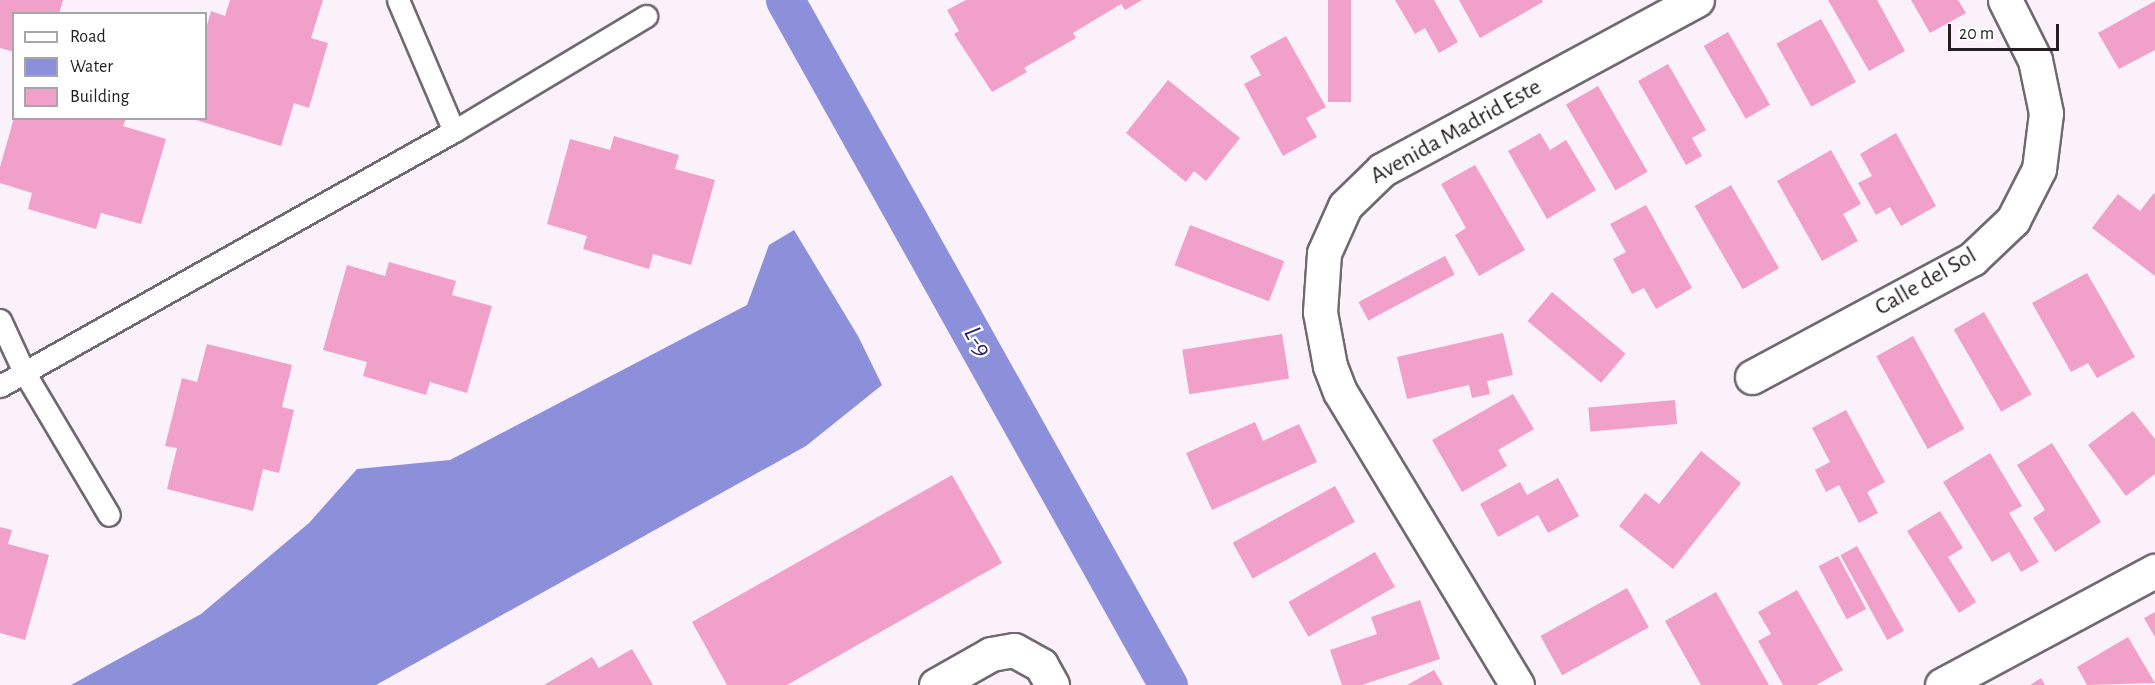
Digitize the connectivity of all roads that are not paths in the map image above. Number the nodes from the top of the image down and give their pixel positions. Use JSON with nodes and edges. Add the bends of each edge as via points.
{"nodes":[{"id":1,"x":398,"y":0,"type":"edge"},
{"id":2,"x":1697,"y":0,"type":"edge"},
{"id":3,"x":2005,"y":0,"type":"edge"},
{"id":4,"x":646,"y":16,"type":"dead end"},
{"id":5,"x":454,"y":131,"type":"junction"},
{"id":6,"x":0,"y":320,"type":"edge"},
{"id":7,"x":24,"y":372,"type":"junction"},
{"id":8,"x":1752,"y":378,"type":"dead end"},
{"id":9,"x":0,"y":386,"type":"edge"},
{"id":10,"x":109,"y":515,"type":"dead end"},
{"id":11,"x":2155,"y":571,"type":"edge"},
{"id":12,"x":936,"y":685,"type":"edge"},
{"id":13,"x":1052,"y":685,"type":"edge"},
{"id":14,"x":1517,"y":685,"type":"edge"},
{"id":15,"x":1942,"y":685,"type":"edge"}],
"edges":[{"from":1,"to":5,"type":"lane"},
{"from":2,"to":14,"type":"street","name":"Avenida Madrid Este","via":[[1382,170],[1345,206],[1324,253],[1320,312],[1326,348],[1341,392]]},
{"from":3,"to":8,"type":"street","name":"Calle del Sol","via":[[2036,60],[2046,113],[2038,170],[2013,220],[1972,260]]},
{"from":4,"to":5,"type":"lane"},
{"from":5,"to":7,"type":"lane"},
{"from":6,"to":7,"type":"lane"},
{"from":7,"to":9,"type":"lane"},
{"from":7,"to":10,"type":"lane"},
{"from":11,"to":15,"type":"street"},
{"from":12,"to":13,"type":"street","via":[[991,654],[1014,650],[1041,665]]}]}
